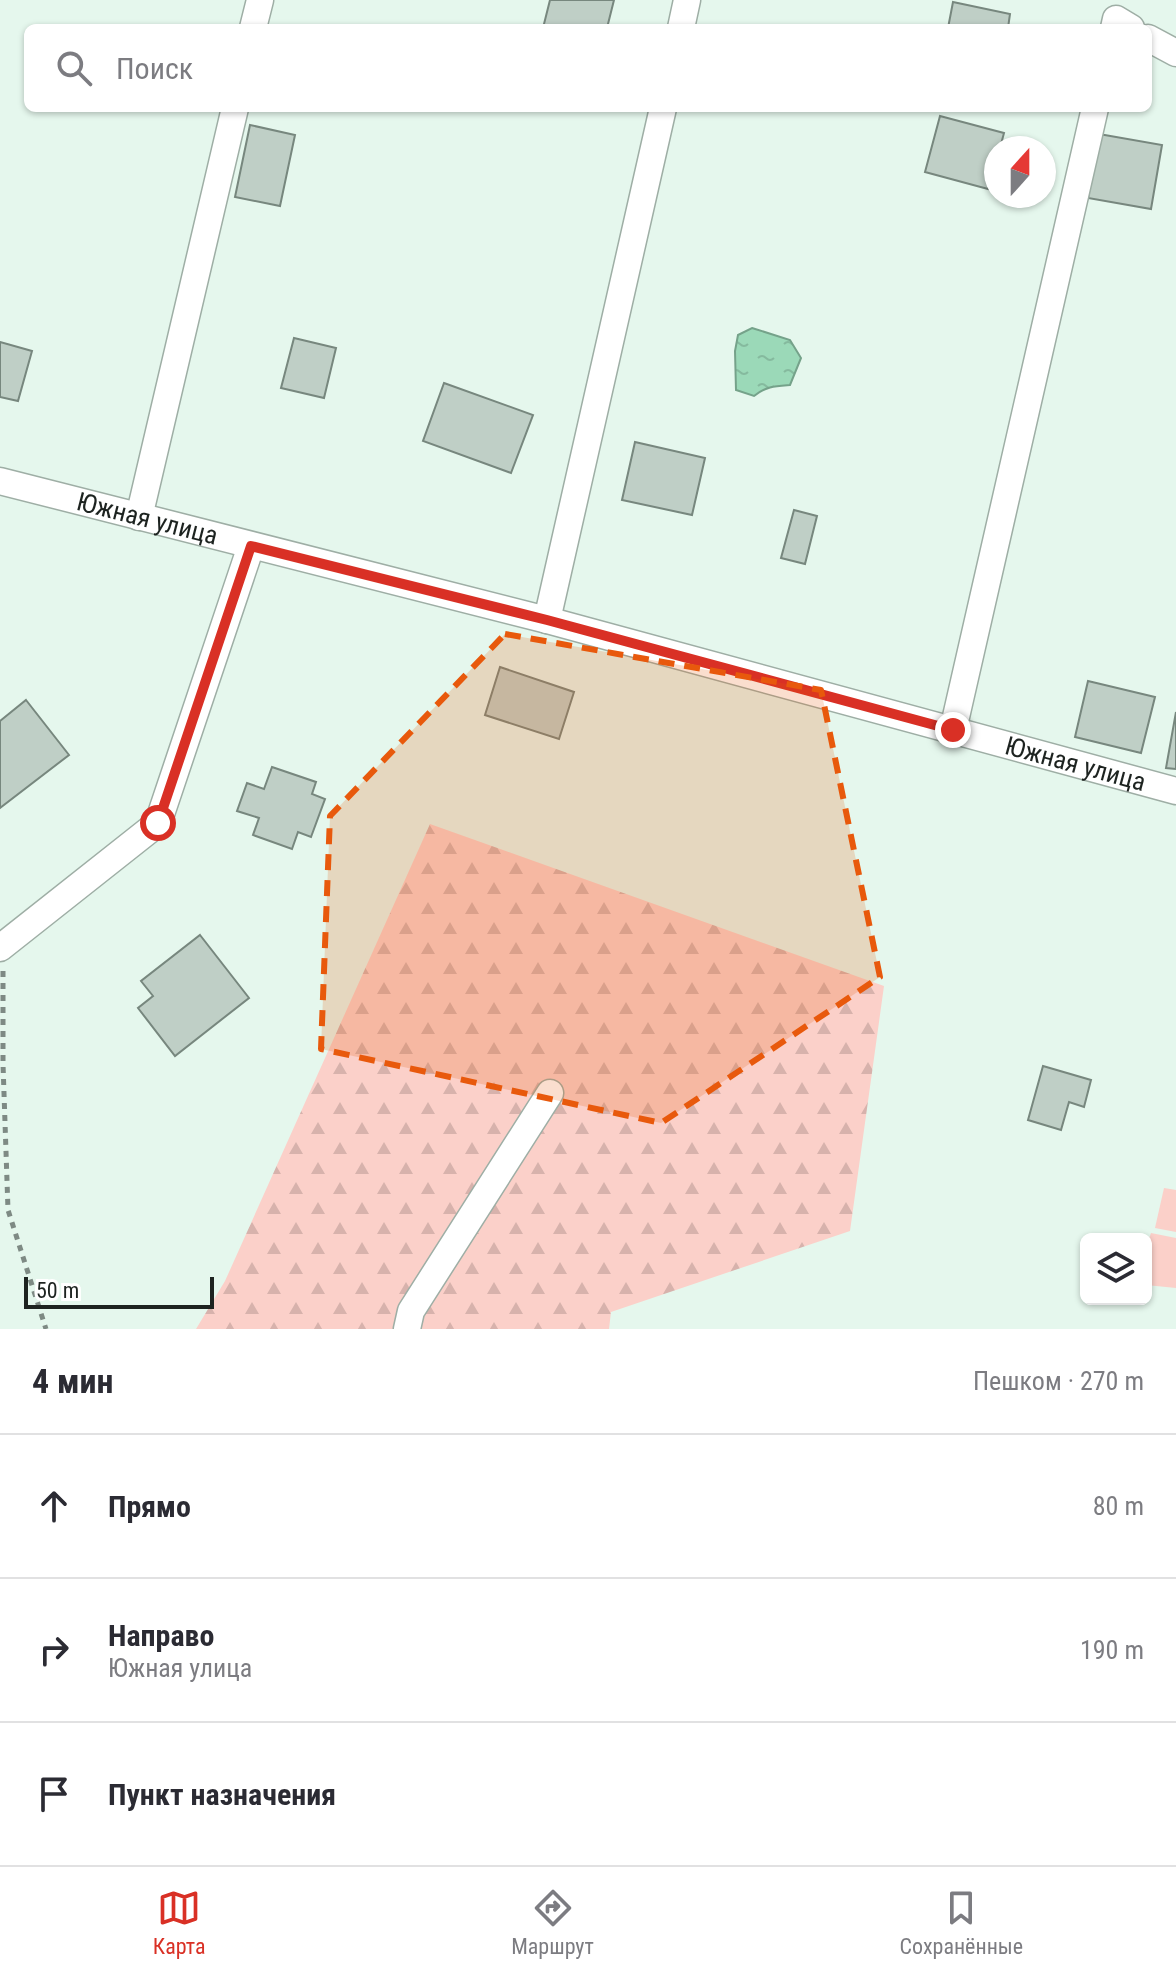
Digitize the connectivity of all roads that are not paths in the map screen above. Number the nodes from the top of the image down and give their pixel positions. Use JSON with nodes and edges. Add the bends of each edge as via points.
{"nodes":[{"id":1,"x":260,"y":0,"type":"edge"},
{"id":2,"x":687,"y":0,"type":"edge"},
{"id":3,"x":254,"y":24,"type":"edge"},
{"id":4,"x":682,"y":24,"type":"edge"},
{"id":5,"x":1152,"y":40,"type":"edge"},
{"id":6,"x":1176,"y":53,"type":"edge"},
{"id":7,"x":234,"y":112,"type":"edge"},
{"id":8,"x":662,"y":112,"type":"edge"},
{"id":9,"x":1094,"y":112,"type":"edge"},
{"id":10,"x":0,"y":481,"type":"edge"},
{"id":11,"x":139,"y":517,"type":"junction"},
{"id":12,"x":251,"y":546,"type":"junction"},
{"id":13,"x":547,"y":620,"type":"junction"},
{"id":14,"x":953,"y":730,"type":"junction"},
{"id":15,"x":1176,"y":791,"type":"edge"},
{"id":16,"x":2,"y":947,"type":"edge"},
{"id":17,"x":550,"y":1093,"type":"dead end"},
{"id":18,"x":407,"y":1329,"type":"edge"}],
"edges":[{"from":1,"to":3,"type":"street"},
{"from":2,"to":4,"type":"street"},
{"from":5,"to":6,"type":"street"},
{"from":7,"to":11,"type":"street"},
{"from":8,"to":13,"type":"street"},
{"from":9,"to":14,"type":"street"},
{"from":10,"to":11,"type":"street","name":"Южная улица"},
{"from":11,"to":12,"type":"street","name":"Южная улица"},
{"from":12,"to":13,"type":"street","name":"Южная улица"},
{"from":12,"to":16,"type":"street","via":[[158,823]]},
{"from":13,"to":14,"type":"street","name":"Южная улица"},
{"from":14,"to":15,"type":"street","name":"Южная улица"},
{"from":17,"to":18,"type":"street","via":[[411,1311]]}]}
